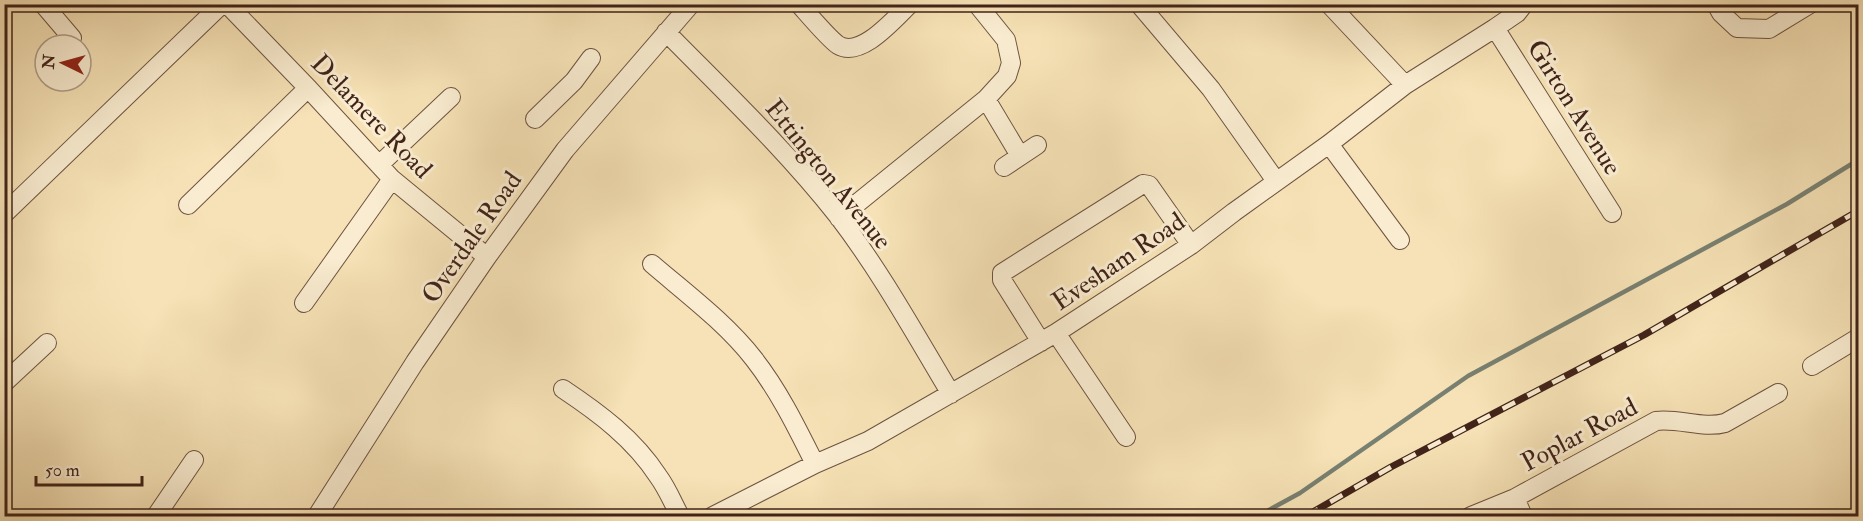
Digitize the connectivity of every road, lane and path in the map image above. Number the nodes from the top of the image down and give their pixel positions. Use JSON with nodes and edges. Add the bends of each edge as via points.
{"nodes":[{"id":1,"x":42,"y":4,"type":"edge"},
{"id":2,"x":225,"y":4,"type":"edge"},
{"id":3,"x":691,"y":4,"type":"edge"},
{"id":4,"x":799,"y":4,"type":"edge"},
{"id":5,"x":910,"y":4,"type":"edge"},
{"id":6,"x":977,"y":4,"type":"edge"},
{"id":7,"x":1139,"y":4,"type":"edge"},
{"id":8,"x":1329,"y":4,"type":"edge"},
{"id":9,"x":1524,"y":4,"type":"edge"},
{"id":10,"x":1716,"y":4,"type":"edge"},
{"id":11,"x":1810,"y":4,"type":"edge"},
{"id":12,"x":1494,"y":28,"type":"junction"},
{"id":13,"x":666,"y":32,"type":"junction"},
{"id":14,"x":68,"y":33,"type":"edge"},
{"id":15,"x":591,"y":58,"type":"dead end"},
{"id":16,"x":1405,"y":85,"type":"junction"},
{"id":17,"x":308,"y":88,"type":"junction"},
{"id":18,"x":451,"y":97,"type":"dead end"},
{"id":19,"x":986,"y":99,"type":"junction"},
{"id":20,"x":535,"y":119,"type":"dead end"},
{"id":21,"x":1329,"y":144,"type":"junction"},
{"id":22,"x":1037,"y":145,"type":"dead end"},
{"id":23,"x":1020,"y":156,"type":"junction"},
{"id":24,"x":379,"y":165,"type":"junction"},
{"id":25,"x":1004,"y":167,"type":"dead end"},
{"id":26,"x":392,"y":179,"type":"junction"},
{"id":27,"x":1276,"y":182,"type":"junction"},
{"id":28,"x":188,"y":205,"type":"dead end"},
{"id":29,"x":1612,"y":213,"type":"dead end"},
{"id":30,"x":4,"y":214,"type":"edge"},
{"id":31,"x":839,"y":218,"type":"junction"},
{"id":32,"x":1400,"y":240,"type":"dead end"},
{"id":33,"x":1191,"y":245,"type":"junction"},
{"id":34,"x":487,"y":257,"type":"junction"},
{"id":35,"x":652,"y":264,"type":"dead end"},
{"id":36,"x":304,"y":303,"type":"dead end"},
{"id":37,"x":1049,"y":338,"type":"junction"},
{"id":38,"x":1858,"y":338,"type":"edge"},
{"id":39,"x":47,"y":343,"type":"dead end"},
{"id":40,"x":1812,"y":366,"type":"dead end"},
{"id":41,"x":4,"y":383,"type":"edge"},
{"id":42,"x":563,"y":389,"type":"dead end"},
{"id":43,"x":1778,"y":393,"type":"dead end"},
{"id":44,"x":951,"y":394,"type":"junction"},
{"id":45,"x":1126,"y":437,"type":"dead end"},
{"id":46,"x":194,"y":460,"type":"dead end"},
{"id":47,"x":815,"y":464,"type":"junction"},
{"id":48,"x":1515,"y":498,"type":"junction"},
{"id":49,"x":321,"y":515,"type":"edge"},
{"id":50,"x":156,"y":516,"type":"edge"},
{"id":51,"x":680,"y":516,"type":"edge"},
{"id":52,"x":713,"y":516,"type":"edge"},
{"id":53,"x":1471,"y":516,"type":"edge"},
{"id":54,"x":1523,"y":516,"type":"edge"}],
"edges":[{"from":1,"to":14,"type":"street"},
{"from":2,"to":17,"type":"street","name":"Delamere Road"},
{"from":2,"to":30,"type":"street"},
{"from":3,"to":13,"type":"street","name":"Overdale Road"},
{"from":4,"to":5,"type":"street","via":[[838,45],[851,49],[862,46]]},
{"from":6,"to":19,"type":"street","via":[[1006,40],[1011,63],[1007,76]]},
{"from":7,"to":27,"type":"street","via":[[1210,89]]},
{"from":8,"to":16,"type":"street"},
{"from":9,"to":12,"type":"street","name":"Evesham Road"},
{"from":10,"to":11,"type":"street","via":[[1737,28],[1769,29]]},
{"from":12,"to":16,"type":"street","name":"Evesham Road"},
{"from":12,"to":29,"type":"street","name":"Girton Avenue"},
{"from":13,"to":31,"type":"street","name":"Ettington Avenue","via":[[769,137]]},
{"from":13,"to":34,"type":"street","name":"Overdale Road","via":[[565,150]]},
{"from":15,"to":20,"type":"street","via":[[574,81]]},
{"from":16,"to":21,"type":"street","name":"Evesham Road"},
{"from":17,"to":24,"type":"street","name":"Delamere Road"},
{"from":17,"to":28,"type":"street"},
{"from":18,"to":24,"type":"street"},
{"from":19,"to":23,"type":"street"},
{"from":19,"to":31,"type":"street"},
{"from":21,"to":27,"type":"street","name":"Evesham Road"},
{"from":21,"to":32,"type":"street"},
{"from":22,"to":23,"type":"street"},
{"from":23,"to":25,"type":"street"},
{"from":24,"to":26,"type":"street","name":"Delamere Road"},
{"from":26,"to":34,"type":"street","name":"Delamere Road"},
{"from":26,"to":36,"type":"street"},
{"from":27,"to":33,"type":"street","name":"Evesham Road"},
{"from":31,"to":44,"type":"street","name":"Ettington Avenue","via":[[888,288]]},
{"from":33,"to":37,"type":"street","name":"Evesham Road"},
{"from":33,"to":37,"type":"street","via":[[1149,184],[1143,184],[1002,273],[1002,280]]},
{"from":34,"to":49,"type":"street","name":"Overdale Road","via":[[415,362]]},
{"from":35,"to":47,"type":"street","via":[[717,320],[754,359],[784,404]]},
{"from":37,"to":44,"type":"street","name":"Evesham Road"},
{"from":37,"to":45,"type":"street"},
{"from":38,"to":40,"type":"street"},
{"from":39,"to":41,"type":"street"},
{"from":42,"to":51,"type":"street","via":[[603,416],[632,443],[658,476]]},
{"from":43,"to":48,"type":"street","name":"Poplar Road","via":[[1716,426],[1656,421]]},
{"from":44,"to":47,"type":"street","name":"Evesham Road","via":[[868,441]]},
{"from":46,"to":50,"type":"street"},
{"from":47,"to":52,"type":"street","name":"Evesham Road"},
{"from":48,"to":53,"type":"street","name":"Poplar Road"},
{"from":48,"to":54,"type":"street"}]}
